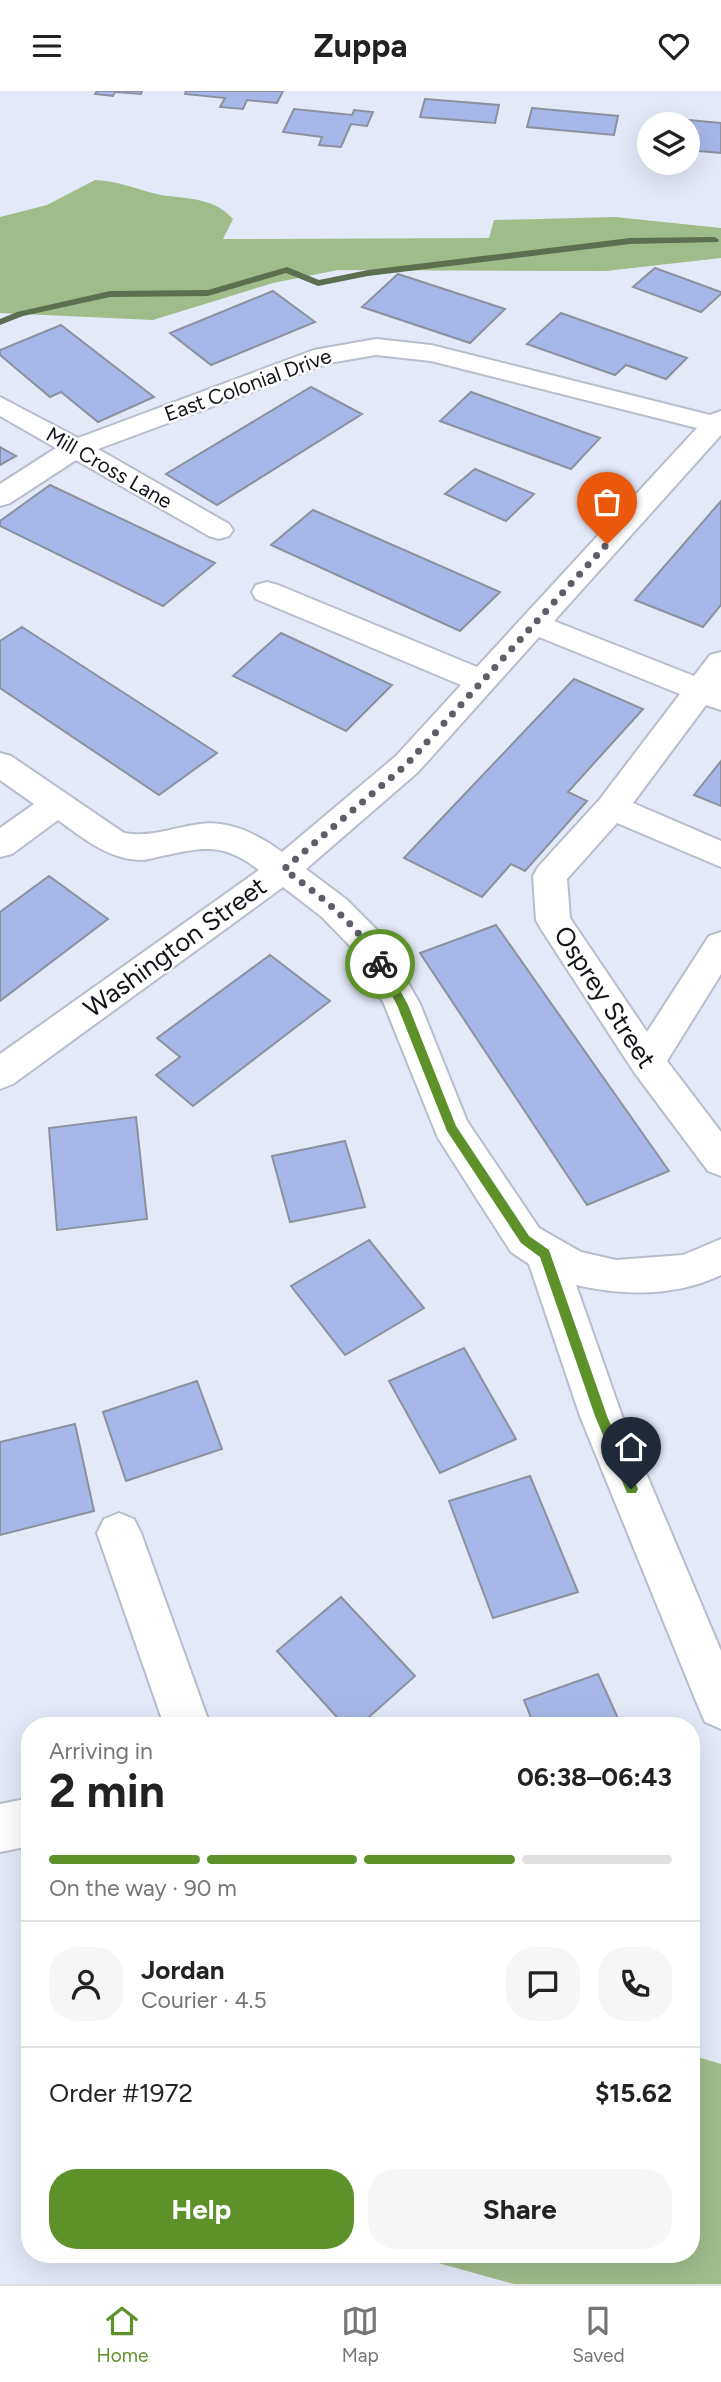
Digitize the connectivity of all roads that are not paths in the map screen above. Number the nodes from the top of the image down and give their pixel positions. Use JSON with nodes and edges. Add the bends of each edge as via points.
{"nodes":[{"id":1,"x":0,"y":405,"type":"edge"},
{"id":2,"x":719,"y":423,"type":"edge"},
{"id":3,"x":74,"y":449,"type":"junction"},
{"id":4,"x":0,"y":497,"type":"edge"},
{"id":5,"x":219,"y":530,"type":"dead end"},
{"id":6,"x":267,"y":592,"type":"dead end"},
{"id":7,"x":534,"y":624,"type":"junction"},
{"id":8,"x":721,"y":662,"type":"edge"},
{"id":9,"x":484,"y":682,"type":"junction"},
{"id":10,"x":710,"y":694,"type":"edge"},
{"id":11,"x":0,"y":764,"type":"edge"},
{"id":12,"x":57,"y":804,"type":"junction"},
{"id":13,"x":612,"y":807,"type":"junction"},
{"id":14,"x":0,"y":845,"type":"edge"},
{"id":15,"x":721,"y":855,"type":"edge"},
{"id":16,"x":284,"y":869,"type":"junction"},
{"id":17,"x":721,"y":945,"type":"edge"},
{"id":18,"x":647,"y":1062,"type":"junction"},
{"id":19,"x":0,"y":1074,"type":"edge"},
{"id":20,"x":721,"y":1160,"type":"edge"},
{"id":21,"x":545,"y":1254,"type":"junction"},
{"id":22,"x":721,"y":1257,"type":"edge"},
{"id":23,"x":119,"y":1533,"type":"dead end"},
{"id":24,"x":721,"y":1706,"type":"edge"},
{"id":25,"x":184,"y":1717,"type":"edge"},
{"id":26,"x":21,"y":1824,"type":"edge"},
{"id":27,"x":0,"y":1828,"type":"edge"}],
"edges":[{"from":1,"to":3,"type":"street","name":"Mill Cross Lane"},
{"from":2,"to":3,"type":"street","name":"East Colonial Drive","via":[[431,353],[376,347],[323,356]]},
{"from":2,"to":7,"type":"street","name":"Washington Street"},
{"from":3,"to":4,"type":"street","name":"East Colonial Drive"},
{"from":3,"to":5,"type":"street","name":"Mill Cross Lane"},
{"from":6,"to":9,"type":"street"},
{"from":7,"to":9,"type":"street","name":"Washington Street"},
{"from":7,"to":10,"type":"street"},
{"from":8,"to":10,"type":"street","name":"Osprey Street"},
{"from":9,"to":16,"type":"street","name":"Washington Street","via":[[407,764]]},
{"from":10,"to":13,"type":"street","name":"Osprey Street"},
{"from":11,"to":12,"type":"street"},
{"from":12,"to":14,"type":"street"},
{"from":12,"to":16,"type":"street","via":[[124,846],[141,848],[213,834],[246,843]]},
{"from":13,"to":15,"type":"street"},
{"from":13,"to":18,"type":"street","name":"Osprey Street","via":[[550,876],[552,920]]},
{"from":16,"to":19,"type":"street","name":"Washington Street"},
{"from":16,"to":21,"type":"street","via":[[368,942],[402,1005],[451,1127],[525,1240]]},
{"from":17,"to":18,"type":"street"},
{"from":18,"to":20,"type":"street","name":"Osprey Street"},
{"from":21,"to":22,"type":"street","via":[[575,1268],[616,1277],[688,1272]]},
{"from":21,"to":24,"type":"street","via":[[601,1416]]},
{"from":23,"to":25,"type":"street"},
{"from":26,"to":27,"type":"street"}]}
